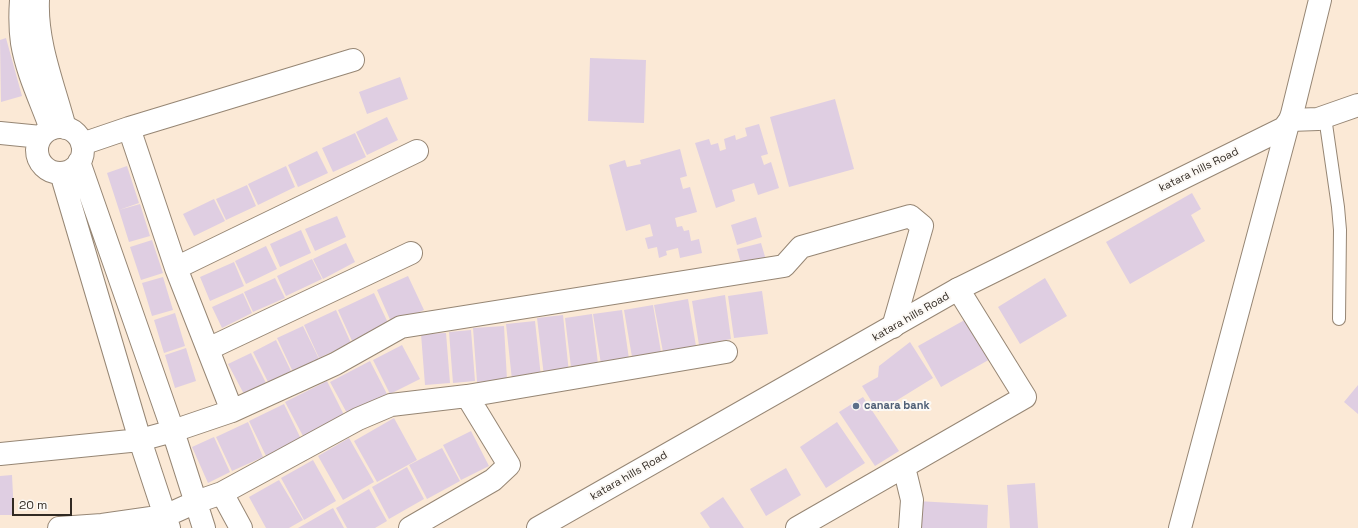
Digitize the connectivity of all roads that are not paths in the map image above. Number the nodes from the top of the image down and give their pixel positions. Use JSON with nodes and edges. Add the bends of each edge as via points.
{"nodes":[{"id":1,"x":1320,"y":0,"type":"edge"},
{"id":2,"x":29,"y":9,"type":"edge"},
{"id":3,"x":353,"y":60,"type":"dead end"},
{"id":4,"x":1358,"y":105,"type":"edge"},
{"id":5,"x":1305,"y":120,"type":"junction"},
{"id":6,"x":130,"y":128,"type":"junction"},
{"id":7,"x":52,"y":131,"type":"junction"},
{"id":8,"x":0,"y":133,"type":"edge"},
{"id":9,"x":417,"y":151,"type":"dead end"},
{"id":10,"x":74,"y":160,"type":"junction"},
{"id":11,"x":411,"y":252,"type":"dead end"},
{"id":12,"x":176,"y":268,"type":"junction"},
{"id":13,"x":958,"y":289,"type":"junction"},
{"id":14,"x":1339,"y":319,"type":"dead end"},
{"id":15,"x":893,"y":327,"type":"junction"},
{"id":16,"x":208,"y":349,"type":"junction"},
{"id":17,"x":726,"y":352,"type":"dead end"},
{"id":18,"x":467,"y":396,"type":"junction"},
{"id":19,"x":232,"y":411,"type":"junction"},
{"id":20,"x":174,"y":432,"type":"junction"},
{"id":21,"x":140,"y":440,"type":"junction"},
{"id":22,"x":0,"y":454,"type":"edge"},
{"id":23,"x":904,"y":467,"type":"junction"},
{"id":24,"x":222,"y":493,"type":"junction"},
{"id":25,"x":196,"y":502,"type":"junction"},
{"id":26,"x":167,"y":522,"type":"edge"},
{"id":27,"x":545,"y":526,"type":"edge"},
{"id":28,"x":72,"y":528,"type":"edge"},
{"id":29,"x":204,"y":528,"type":"edge"},
{"id":30,"x":241,"y":528,"type":"edge"},
{"id":31,"x":410,"y":528,"type":"edge"},
{"id":32,"x":797,"y":528,"type":"edge"},
{"id":33,"x":910,"y":528,"type":"edge"},
{"id":34,"x":1180,"y":528,"type":"edge"}],
"edges":[{"from":1,"to":5,"type":"street"},
{"from":2,"to":7,"type":"street","via":[[22,44]]},
{"from":3,"to":6,"type":"street"},
{"from":4,"to":5,"type":"street","name":"katara hills Road"},
{"from":5,"to":13,"type":"street","name":"katara hills Road","via":[[1284,128]]},
{"from":5,"to":14,"type":"lane","via":[[1338,207]]},
{"from":5,"to":34,"type":"street"},
{"from":6,"to":10,"type":"street"},
{"from":6,"to":12,"type":"street"},
{"from":7,"to":8,"type":"street"},
{"from":7,"to":10,"type":"street","via":[[76,134]]},
{"from":7,"to":10,"type":"street","via":[[38,144],[38,158],[42,164],[54,172]]},
{"from":9,"to":12,"type":"street"},
{"from":10,"to":20,"type":"street"},
{"from":10,"to":21,"type":"street"},
{"from":11,"to":16,"type":"street"},
{"from":12,"to":16,"type":"street"},
{"from":13,"to":15,"type":"street","name":"katara hills Road"},
{"from":13,"to":23,"type":"street","via":[[1025,397]]},
{"from":15,"to":19,"type":"street","via":[[922,226],[910,216],[801,247],[784,266],[401,328],[334,364]]},
{"from":15,"to":27,"type":"street","name":"katara hills Road"},
{"from":16,"to":19,"type":"street"},
{"from":17,"to":18,"type":"street"},
{"from":18,"to":24,"type":"street","via":[[392,405],[358,419]]},
{"from":18,"to":31,"type":"street","via":[[508,465],[493,480]]},
{"from":19,"to":20,"type":"street"},
{"from":20,"to":21,"type":"street"},
{"from":20,"to":25,"type":"street"},
{"from":21,"to":22,"type":"street"},
{"from":21,"to":26,"type":"street"},
{"from":23,"to":32,"type":"street"},
{"from":23,"to":33,"type":"street","via":[[912,500]]},
{"from":24,"to":25,"type":"street"},
{"from":24,"to":30,"type":"street"},
{"from":25,"to":26,"type":"street"},
{"from":25,"to":29,"type":"street"},
{"from":26,"to":28,"type":"street"}]}
